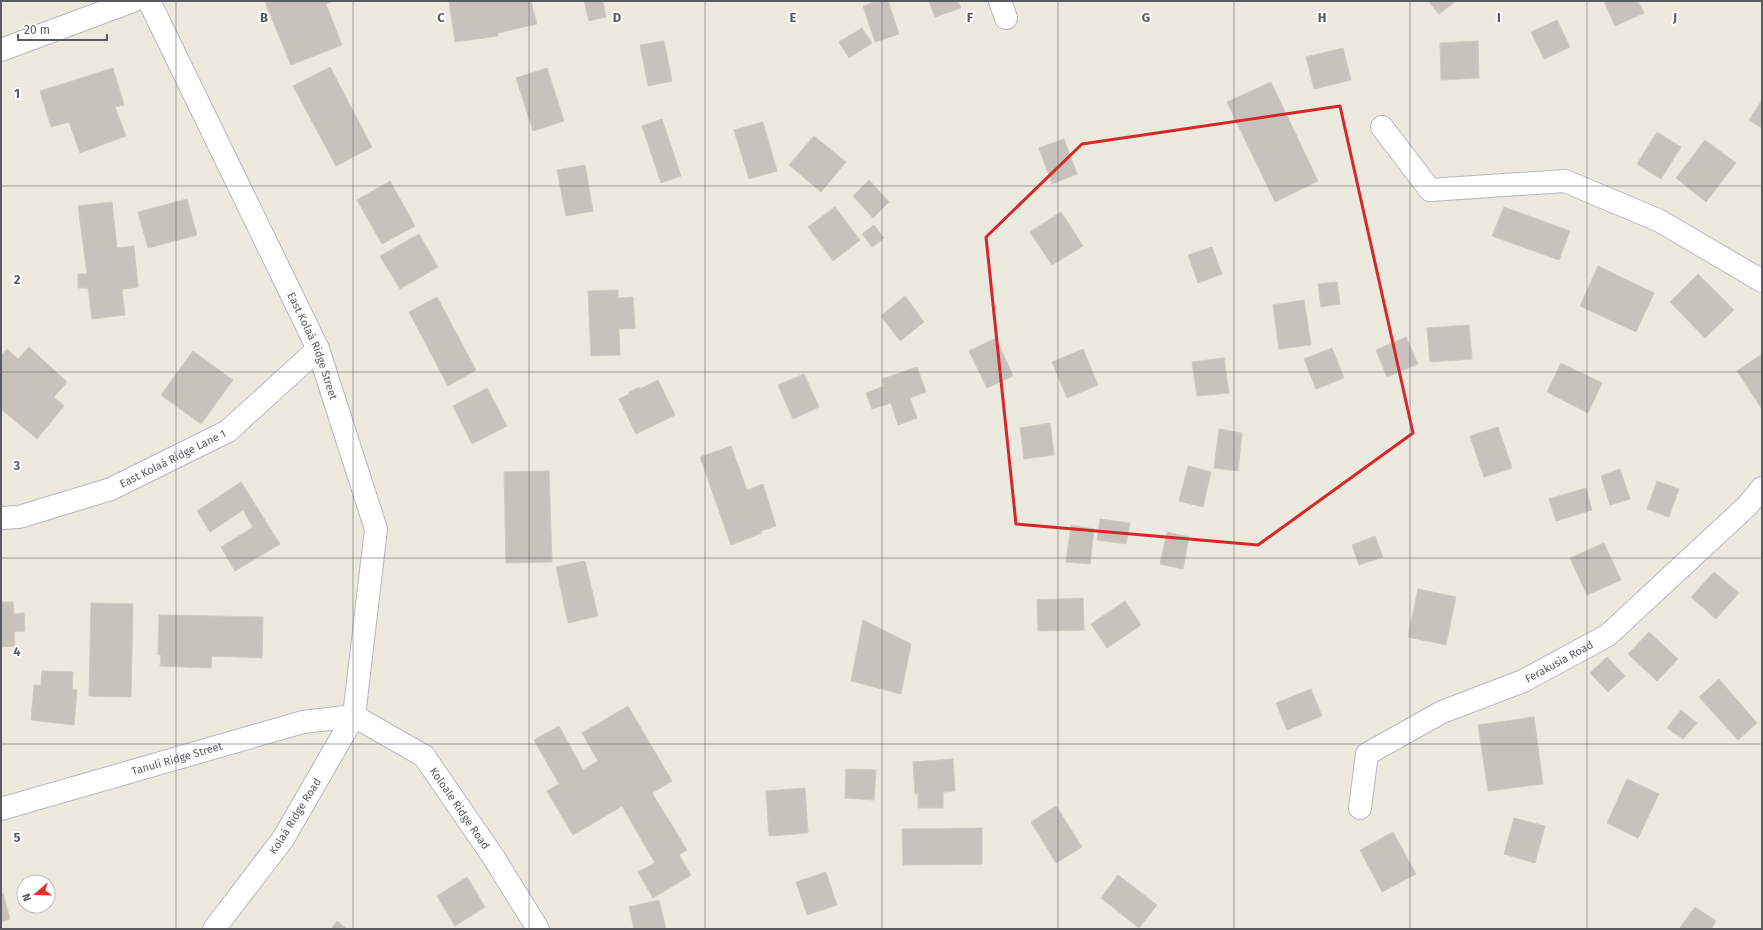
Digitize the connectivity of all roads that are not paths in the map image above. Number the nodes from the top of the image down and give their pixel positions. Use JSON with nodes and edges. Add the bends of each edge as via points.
{"nodes":[{"id":1,"x":133,"y":1,"type":"edge"},
{"id":2,"x":149,"y":1,"type":"edge"},
{"id":3,"x":1,"y":50,"type":"edge"},
{"id":4,"x":1382,"y":127,"type":"dead end"},
{"id":5,"x":1762,"y":281,"type":"edge"},
{"id":6,"x":318,"y":349,"type":"junction"},
{"id":7,"x":1762,"y":488,"type":"edge"},
{"id":8,"x":1,"y":518,"type":"edge"},
{"id":9,"x":354,"y":716,"type":"junction"},
{"id":10,"x":1360,"y":808,"type":"dead end"},
{"id":11,"x":1,"y":809,"type":"edge"},
{"id":12,"x":214,"y":929,"type":"edge"},
{"id":13,"x":538,"y":929,"type":"edge"}],
"edges":[{"from":1,"to":3,"type":"street"},
{"from":2,"to":6,"type":"street","name":"East Kolaá Ridge Street"},
{"from":4,"to":5,"type":"street","via":[[1430,190],[1565,181],[1660,221]]},
{"from":6,"to":8,"type":"street","name":"East Kolaá Ridge Lane 1","via":[[228,431],[111,489],[19,517]]},
{"from":6,"to":9,"type":"street","name":"East Kolaá Ridge Street","via":[[376,529]]},
{"from":7,"to":10,"type":"street","name":"Ferakusia Road","via":[[1747,506],[1608,635],[1523,681],[1442,712],[1367,754]]},
{"from":9,"to":11,"type":"street","name":"Tanuli Ridge Street","via":[[303,722]]},
{"from":9,"to":12,"type":"street","name":"Kolaá Ridge Road","via":[[283,839]]},
{"from":9,"to":13,"type":"street","name":"Koloale Ridge Road","via":[[424,756],[494,858]]}]}
